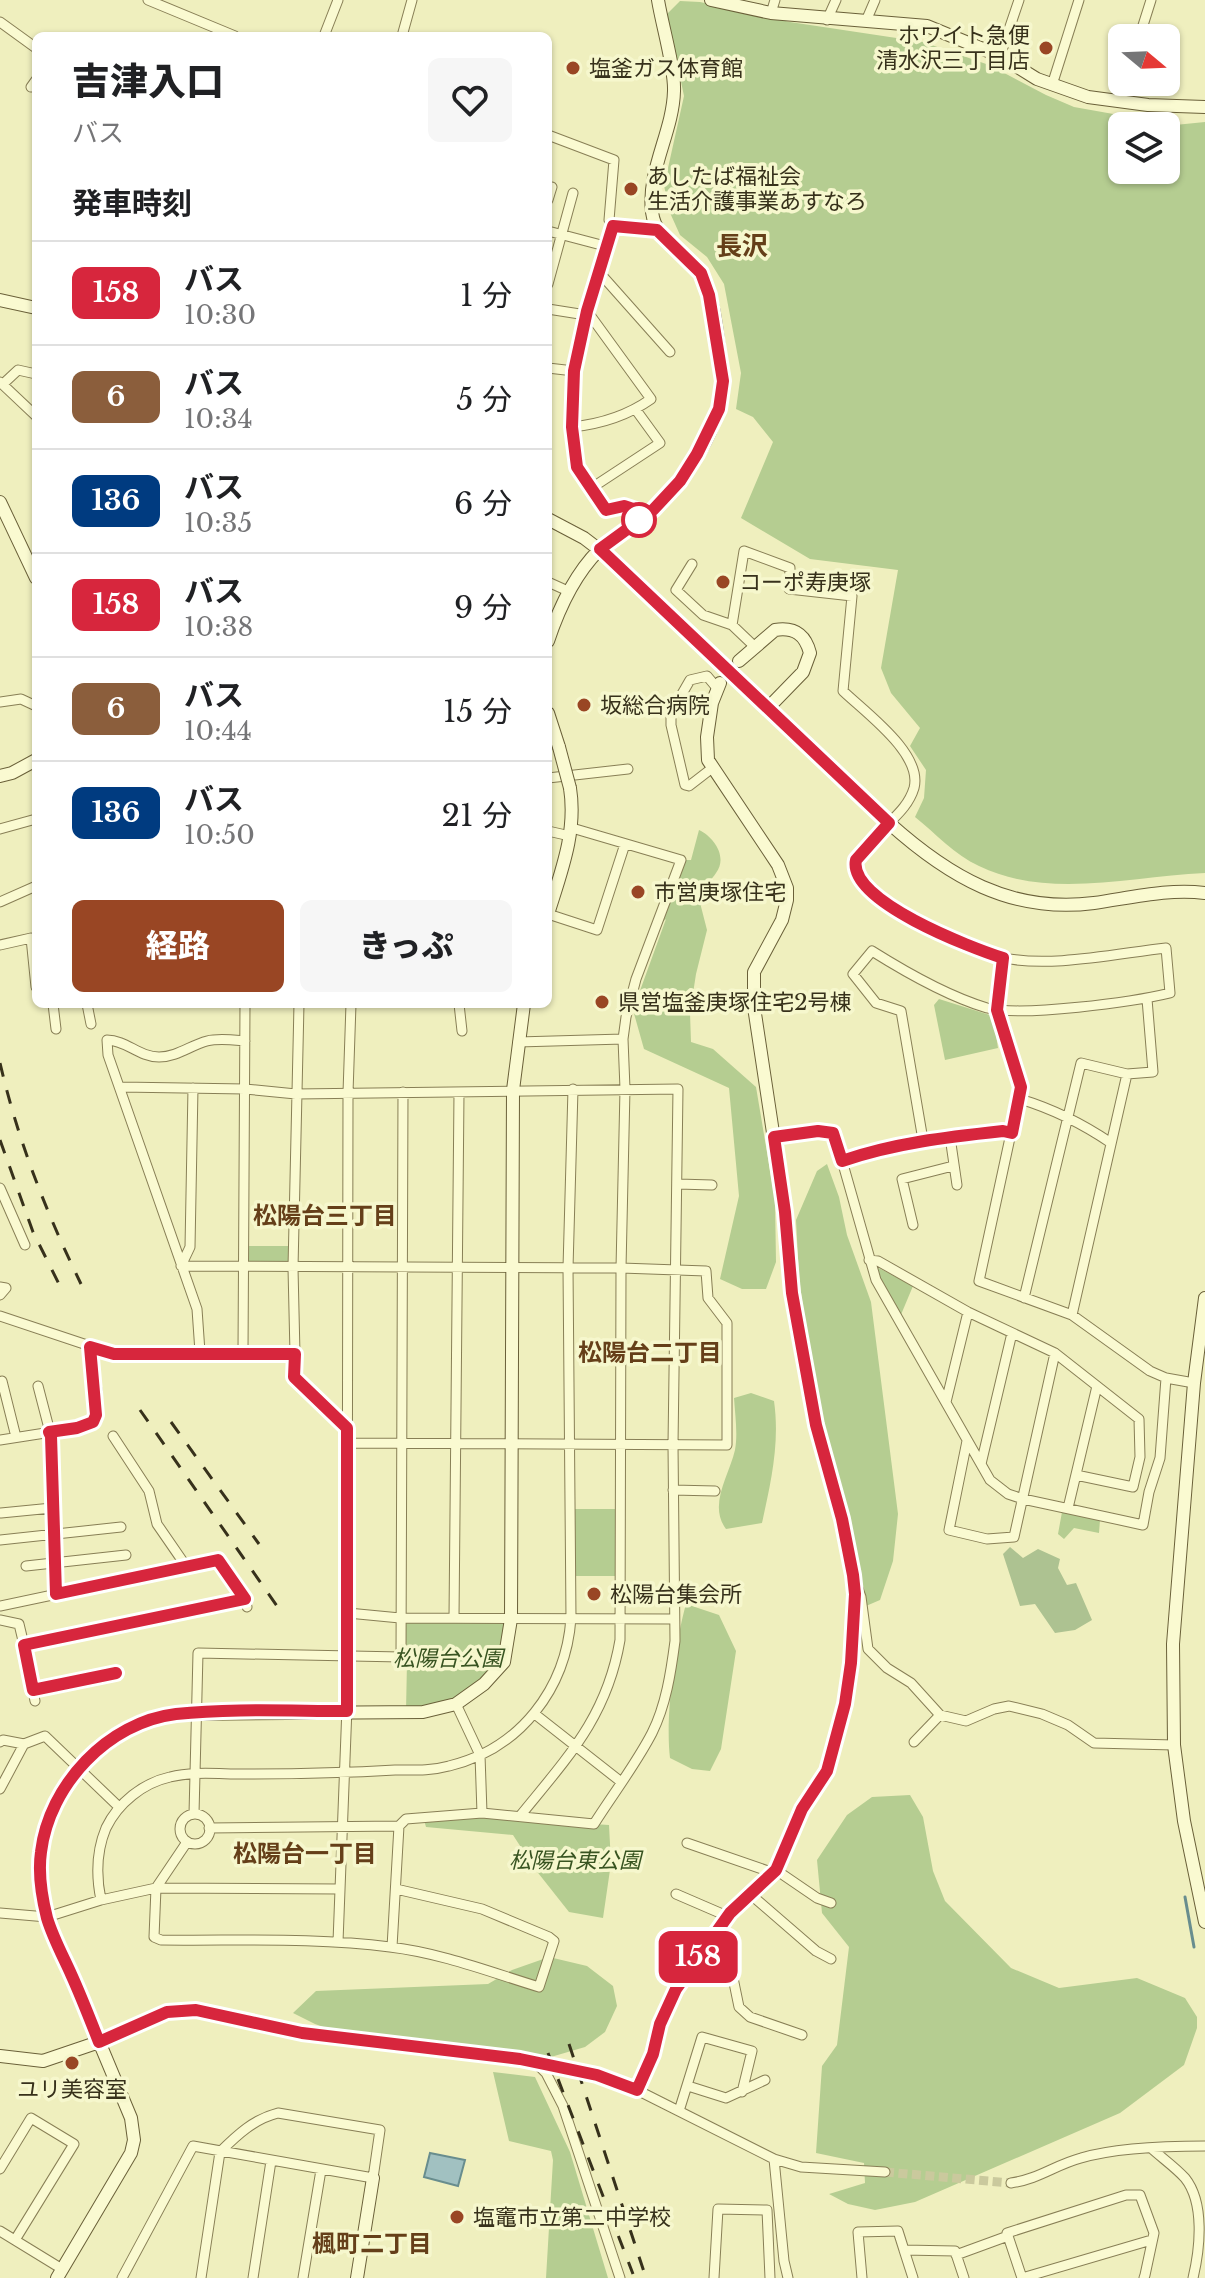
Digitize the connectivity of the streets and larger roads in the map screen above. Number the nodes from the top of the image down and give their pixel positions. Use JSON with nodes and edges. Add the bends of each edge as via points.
{"nodes":[{"id":1,"x":148,"y":0,"type":"edge"},
{"id":2,"x":338,"y":0,"type":"edge"},
{"id":3,"x":412,"y":0,"type":"edge"},
{"id":4,"x":658,"y":0,"type":"edge"},
{"id":5,"x":711,"y":0,"type":"edge"},
{"id":6,"x":836,"y":0,"type":"edge"},
{"id":7,"x":875,"y":0,"type":"edge"},
{"id":8,"x":1019,"y":0,"type":"edge"},
{"id":9,"x":1079,"y":0,"type":"edge"},
{"id":10,"x":1151,"y":0,"type":"edge"},
{"id":11,"x":773,"y":7,"type":"edge"},
{"id":12,"x":827,"y":20,"type":"junction"},
{"id":13,"x":866,"y":21,"type":"junction"},
{"id":14,"x":0,"y":22,"type":"edge"},
{"id":15,"x":1143,"y":24,"type":"edge"},
{"id":16,"x":225,"y":32,"type":"edge"},
{"id":17,"x":326,"y":32,"type":"edge"},
{"id":18,"x":403,"y":32,"type":"edge"},
{"id":19,"x":32,"y":45,"type":"edge"},
{"id":20,"x":1000,"y":56,"type":"junction"},
{"id":21,"x":1052,"y":85,"type":"junction"},
{"id":22,"x":1121,"y":96,"type":"edge"},
{"id":23,"x":1119,"y":102,"type":"junction"},
{"id":24,"x":1205,"y":107,"type":"edge"},
{"id":25,"x":552,"y":137,"type":"edge"},
{"id":26,"x":573,"y":193,"type":"dead end"},
{"id":27,"x":613,"y":226,"type":"junction"},
{"id":28,"x":657,"y":230,"type":"junction"},
{"id":29,"x":552,"y":232,"type":"edge"},
{"id":30,"x":562,"y":235,"type":"junction"},
{"id":31,"x":605,"y":246,"type":"junction"},
{"id":32,"x":552,"y":270,"type":"edge"},
{"id":33,"x":598,"y":271,"type":"junction"},
{"id":34,"x":0,"y":300,"type":"edge"},
{"id":35,"x":32,"y":307,"type":"edge"},
{"id":36,"x":552,"y":309,"type":"edge"},
{"id":37,"x":586,"y":313,"type":"junction"},
{"id":38,"x":670,"y":352,"type":"dead end"},
{"id":39,"x":552,"y":368,"type":"edge"},
{"id":40,"x":574,"y":371,"type":"junction"},
{"id":41,"x":32,"y":373,"type":"edge"},
{"id":42,"x":2,"y":383,"type":"edge"},
{"id":43,"x":636,"y":410,"type":"junction"},
{"id":44,"x":32,"y":412,"type":"edge"},
{"id":45,"x":572,"y":427,"type":"junction"},
{"id":46,"x":590,"y":489,"type":"junction"},
{"id":47,"x":0,"y":502,"type":"edge"},
{"id":48,"x":648,"y":514,"type":"junction"},
{"id":49,"x":552,"y":521,"type":"edge"},
{"id":50,"x":600,"y":549,"type":"junction"},
{"id":51,"x":692,"y":564,"type":"dead end"},
{"id":52,"x":32,"y":570,"type":"edge"},
{"id":53,"x":552,"y":584,"type":"edge"},
{"id":54,"x":568,"y":591,"type":"junction"},
{"id":55,"x":732,"y":625,"type":"junction"},
{"id":56,"x":552,"y":630,"type":"edge"},
{"id":57,"x":754,"y":646,"type":"junction"},
{"id":58,"x":739,"y":661,"type":"dead end"},
{"id":59,"x":718,"y":686,"type":"joint"},
{"id":60,"x":0,"y":702,"type":"edge"},
{"id":61,"x":32,"y":704,"type":"edge"},
{"id":62,"x":769,"y":707,"type":"junction"},
{"id":63,"x":552,"y":725,"type":"edge"},
{"id":64,"x":32,"y":762,"type":"edge"},
{"id":65,"x":628,"y":769,"type":"dead end"},
{"id":66,"x":711,"y":769,"type":"junction"},
{"id":67,"x":0,"y":776,"type":"edge"},
{"id":68,"x":552,"y":778,"type":"edge"},
{"id":69,"x":32,"y":820,"type":"edge"},
{"id":70,"x":889,"y":823,"type":"junction"},
{"id":71,"x":0,"y":829,"type":"edge"},
{"id":72,"x":552,"y":831,"type":"edge"},
{"id":73,"x":571,"y":832,"type":"junction"},
{"id":74,"x":625,"y":844,"type":"junction"},
{"id":75,"x":32,"y":888,"type":"edge"},
{"id":76,"x":1205,"y":893,"type":"edge"},
{"id":77,"x":552,"y":900,"type":"edge"},
{"id":78,"x":0,"y":902,"type":"edge"},
{"id":79,"x":552,"y":915,"type":"edge"},
{"id":80,"x":32,"y":937,"type":"edge"},
{"id":81,"x":0,"y":945,"type":"edge"},
{"id":82,"x":1003,"y":958,"type":"junction"},
{"id":83,"x":1147,"y":999,"type":"junction"},
{"id":84,"x":53,"y":1008,"type":"edge"},
{"id":85,"x":88,"y":1008,"type":"edge"},
{"id":86,"x":245,"y":1008,"type":"edge"},
{"id":87,"x":299,"y":1008,"type":"edge"},
{"id":88,"x":351,"y":1008,"type":"edge"},
{"id":89,"x":459,"y":1008,"type":"edge"},
{"id":90,"x":523,"y":1008,"type":"edge"},
{"id":91,"x":997,"y":1010,"type":"junction"},
{"id":92,"x":91,"y":1024,"type":"dead end"},
{"id":93,"x":56,"y":1029,"type":"dead end"},
{"id":94,"x":462,"y":1031,"type":"dead end"},
{"id":95,"x":623,"y":1039,"type":"junction"},
{"id":96,"x":245,"y":1041,"type":"junction"},
{"id":97,"x":518,"y":1042,"type":"junction"},
{"id":98,"x":1127,"y":1074,"type":"junction"},
{"id":99,"x":121,"y":1087,"type":"junction"},
{"id":100,"x":193,"y":1088,"type":"junction"},
{"id":101,"x":245,"y":1089,"type":"junction"},
{"id":102,"x":573,"y":1089,"type":"junction"},
{"id":103,"x":625,"y":1089,"type":"junction"},
{"id":104,"x":513,"y":1090,"type":"junction"},
{"id":105,"x":403,"y":1092,"type":"junction"},
{"id":106,"x":348,"y":1093,"type":"junction"},
{"id":107,"x":459,"y":1093,"type":"junction"},
{"id":108,"x":296,"y":1094,"type":"junction"},
{"id":109,"x":1020,"y":1099,"type":"junction"},
{"id":110,"x":1066,"y":1117,"type":"junction"},
{"id":111,"x":1012,"y":1133,"type":"junction"},
{"id":112,"x":774,"y":1137,"type":"junction"},
{"id":113,"x":950,"y":1137,"type":"junction"},
{"id":114,"x":923,"y":1140,"type":"junction"},
{"id":115,"x":1111,"y":1143,"type":"junction"},
{"id":116,"x":842,"y":1161,"type":"junction"},
{"id":117,"x":953,"y":1166,"type":"junction"},
{"id":118,"x":678,"y":1184,"type":"junction"},
{"id":119,"x":712,"y":1185,"type":"dead end"},
{"id":120,"x":957,"y":1185,"type":"dead end"},
{"id":121,"x":0,"y":1188,"type":"edge"},
{"id":122,"x":913,"y":1225,"type":"dead end"},
{"id":123,"x":25,"y":1245,"type":"dead end"},
{"id":124,"x":869,"y":1260,"type":"junction"},
{"id":125,"x":181,"y":1266,"type":"junction"},
{"id":126,"x":243,"y":1267,"type":"junction"},
{"id":127,"x":458,"y":1267,"type":"junction"},
{"id":128,"x":293,"y":1268,"type":"junction"},
{"id":129,"x":348,"y":1268,"type":"junction"},
{"id":130,"x":403,"y":1268,"type":"junction"},
{"id":131,"x":511,"y":1268,"type":"junction"},
{"id":132,"x":568,"y":1268,"type":"junction"},
{"id":133,"x":621,"y":1268,"type":"junction"},
{"id":134,"x":675,"y":1269,"type":"junction"},
{"id":135,"x":0,"y":1287,"type":"edge"},
{"id":136,"x":0,"y":1295,"type":"edge"},
{"id":137,"x":1024,"y":1298,"type":"junction"},
{"id":138,"x":1205,"y":1298,"type":"edge"},
{"id":139,"x":968,"y":1312,"type":"junction"},
{"id":140,"x":1072,"y":1315,"type":"junction"},
{"id":141,"x":0,"y":1316,"type":"edge"},
{"id":142,"x":1012,"y":1333,"type":"junction"},
{"id":143,"x":90,"y":1347,"type":"junction"},
{"id":144,"x":200,"y":1352,"type":"junction"},
{"id":145,"x":243,"y":1353,"type":"junction"},
{"id":146,"x":1055,"y":1353,"type":"junction"},
{"id":147,"x":295,"y":1354,"type":"junction"},
{"id":148,"x":1166,"y":1378,"type":"junction"},
{"id":149,"x":2,"y":1381,"type":"edge"},
{"id":150,"x":1194,"y":1383,"type":"junction"},
{"id":151,"x":38,"y":1386,"type":"dead end"},
{"id":152,"x":1097,"y":1386,"type":"junction"},
{"id":153,"x":946,"y":1402,"type":"junction"},
{"id":154,"x":347,"y":1428,"type":"junction"},
{"id":155,"x":49,"y":1432,"type":"junction"},
{"id":156,"x":113,"y":1436,"type":"dead end"},
{"id":157,"x":16,"y":1437,"type":"junction"},
{"id":158,"x":0,"y":1440,"type":"edge"},
{"id":159,"x":967,"y":1441,"type":"junction"},
{"id":160,"x":348,"y":1443,"type":"junction"},
{"id":161,"x":401,"y":1443,"type":"junction"},
{"id":162,"x":454,"y":1444,"type":"junction"},
{"id":163,"x":568,"y":1444,"type":"junction"},
{"id":164,"x":621,"y":1444,"type":"junction"},
{"id":165,"x":511,"y":1445,"type":"junction"},
{"id":166,"x":673,"y":1445,"type":"junction"},
{"id":167,"x":981,"y":1464,"type":"junction"},
{"id":168,"x":1076,"y":1475,"type":"junction"},
{"id":169,"x":673,"y":1490,"type":"junction"},
{"id":170,"x":715,"y":1491,"type":"dead end"},
{"id":171,"x":1023,"y":1499,"type":"junction"},
{"id":172,"x":52,"y":1508,"type":"junction"},
{"id":173,"x":1068,"y":1508,"type":"junction"},
{"id":174,"x":1,"y":1513,"type":"edge"},
{"id":175,"x":121,"y":1527,"type":"dead end"},
{"id":176,"x":53,"y":1535,"type":"junction"},
{"id":177,"x":0,"y":1540,"type":"edge"},
{"id":178,"x":126,"y":1555,"type":"dead end"},
{"id":179,"x":55,"y":1563,"type":"junction"},
{"id":180,"x":26,"y":1566,"type":"dead end"},
{"id":181,"x":186,"y":1566,"type":"junction"},
{"id":182,"x":853,"y":1575,"type":"junction"},
{"id":183,"x":56,"y":1594,"type":"junction"},
{"id":184,"x":0,"y":1597,"type":"edge"},
{"id":185,"x":13,"y":1603,"type":"junction"},
{"id":186,"x":0,"y":1606,"type":"edge"},
{"id":187,"x":348,"y":1613,"type":"junction"},
{"id":188,"x":400,"y":1618,"type":"junction"},
{"id":189,"x":454,"y":1618,"type":"junction"},
{"id":190,"x":571,"y":1618,"type":"junction"},
{"id":191,"x":511,"y":1619,"type":"junction"},
{"id":192,"x":621,"y":1619,"type":"junction"},
{"id":193,"x":674,"y":1619,"type":"junction"},
{"id":194,"x":0,"y":1620,"type":"edge"},
{"id":195,"x":24,"y":1645,"type":"junction"},
{"id":196,"x":347,"y":1656,"type":"junction"},
{"id":197,"x":116,"y":1673,"type":"dead end"},
{"id":198,"x":456,"y":1704,"type":"junction"},
{"id":199,"x":347,"y":1711,"type":"junction"},
{"id":200,"x":196,"y":1713,"type":"junction"},
{"id":201,"x":536,"y":1715,"type":"junction"},
{"id":202,"x":940,"y":1715,"type":"junction"},
{"id":203,"x":0,"y":1742,"type":"edge"},
{"id":204,"x":914,"y":1742,"type":"dead end"},
{"id":205,"x":24,"y":1744,"type":"junction"},
{"id":206,"x":1174,"y":1745,"type":"junction"},
{"id":207,"x":576,"y":1746,"type":"junction"},
{"id":208,"x":480,"y":1755,"type":"junction"},
{"id":209,"x":80,"y":1768,"type":"junction"},
{"id":210,"x":343,"y":1773,"type":"junction"},
{"id":211,"x":194,"y":1774,"type":"junction"},
{"id":212,"x":620,"y":1781,"type":"junction"},
{"id":213,"x":0,"y":1789,"type":"edge"},
{"id":214,"x":119,"y":1807,"type":"junction"},
{"id":215,"x":482,"y":1813,"type":"junction"},
{"id":216,"x":194,"y":1814,"type":"junction"},
{"id":217,"x":520,"y":1816,"type":"junction"},
{"id":218,"x":399,"y":1826,"type":"junction"},
{"id":219,"x":209,"y":1828,"type":"junction"},
{"id":220,"x":343,"y":1828,"type":"junction"},
{"id":221,"x":187,"y":1842,"type":"junction"},
{"id":222,"x":687,"y":1843,"type":"dead end"},
{"id":223,"x":773,"y":1872,"type":"junction"},
{"id":224,"x":156,"y":1888,"type":"junction"},
{"id":225,"x":340,"y":1889,"type":"junction"},
{"id":226,"x":396,"y":1889,"type":"junction"},
{"id":227,"x":749,"y":1893,"type":"junction"},
{"id":228,"x":676,"y":1894,"type":"dead end"},
{"id":229,"x":101,"y":1900,"type":"junction"},
{"id":230,"x":831,"y":1903,"type":"dead end"},
{"id":231,"x":0,"y":1913,"type":"edge"},
{"id":232,"x":727,"y":1916,"type":"junction"},
{"id":233,"x":47,"y":1917,"type":"junction"},
{"id":234,"x":1205,"y":1922,"type":"edge"},
{"id":235,"x":716,"y":1933,"type":"junction"},
{"id":236,"x":338,"y":1942,"type":"junction"},
{"id":237,"x":392,"y":1947,"type":"junction"},
{"id":238,"x":831,"y":1959,"type":"dead end"},
{"id":239,"x":802,"y":2035,"type":"dead end"},
{"id":240,"x":99,"y":2042,"type":"junction"},
{"id":241,"x":0,"y":2056,"type":"edge"},
{"id":242,"x":536,"y":2063,"type":"junction"},
{"id":243,"x":765,"y":2080,"type":"dead end"},
{"id":244,"x":688,"y":2086,"type":"junction"},
{"id":245,"x":637,"y":2090,"type":"junction"},
{"id":246,"x":742,"y":2092,"type":"junction"},
{"id":247,"x":679,"y":2111,"type":"junction"},
{"id":248,"x":1205,"y":2146,"type":"edge"},
{"id":249,"x":1151,"y":2148,"type":"junction"},
{"id":250,"x":220,"y":2152,"type":"junction"},
{"id":251,"x":774,"y":2159,"type":"junction"},
{"id":252,"x":271,"y":2161,"type":"junction"},
{"id":253,"x":0,"y":2169,"type":"edge"},
{"id":254,"x":321,"y":2170,"type":"junction"},
{"id":255,"x":885,"y":2172,"type":"tunnel mouth"},
{"id":256,"x":373,"y":2178,"type":"junction"},
{"id":257,"x":1011,"y":2183,"type":"tunnel mouth"},
{"id":258,"x":0,"y":2231,"type":"edge"},
{"id":259,"x":1008,"y":2236,"type":"junction"},
{"id":260,"x":15,"y":2240,"type":"junction"},
{"id":261,"x":1152,"y":2242,"type":"junction"},
{"id":262,"x":904,"y":2250,"type":"junction"},
{"id":263,"x":956,"y":2255,"type":"junction"},
{"id":264,"x":59,"y":2273,"type":"edge"},
{"id":265,"x":125,"y":2277,"type":"edge"},
{"id":266,"x":201,"y":2278,"type":"edge"},
{"id":267,"x":253,"y":2278,"type":"edge"},
{"id":268,"x":303,"y":2278,"type":"edge"},
{"id":269,"x":357,"y":2278,"type":"edge"},
{"id":270,"x":620,"y":2278,"type":"edge"},
{"id":271,"x":714,"y":2278,"type":"edge"},
{"id":272,"x":770,"y":2278,"type":"edge"},
{"id":273,"x":788,"y":2278,"type":"edge"},
{"id":274,"x":862,"y":2278,"type":"edge"},
{"id":275,"x":913,"y":2278,"type":"edge"},
{"id":276,"x":964,"y":2278,"type":"edge"},
{"id":277,"x":1144,"y":2278,"type":"edge"},
{"id":278,"x":1193,"y":2278,"type":"edge"}],
"edges":[{"from":1,"to":16,"type":"street"},
{"from":2,"to":17,"type":"street"},
{"from":3,"to":18,"type":"street"},
{"from":4,"to":28,"type":"street","via":[[675,90],[653,184]]},
{"from":5,"to":11,"type":"street"},
{"from":6,"to":12,"type":"street"},
{"from":7,"to":13,"type":"street"},
{"from":8,"to":20,"type":"street"},
{"from":9,"to":21,"type":"street"},
{"from":10,"to":15,"type":"street"},
{"from":11,"to":12,"type":"street"},
{"from":12,"to":13,"type":"street"},
{"from":13,"to":20,"type":"street","via":[[927,26]]},
{"from":14,"to":19,"type":"street"},
{"from":20,"to":21,"type":"street"},
{"from":21,"to":23,"type":"street"},
{"from":22,"to":23,"type":"street"},
{"from":23,"to":24,"type":"street"},
{"from":25,"to":27,"type":"street","via":[[614,160],[609,220]]},
{"from":26,"to":30,"type":"street"},
{"from":27,"to":28,"type":"street"},
{"from":27,"to":31,"type":"street"},
{"from":28,"to":48,"type":"street","via":[[694,265],[706,285],[723,381],[719,409],[697,454]]},
{"from":29,"to":30,"type":"street"},
{"from":30,"to":31,"type":"street"},
{"from":30,"to":32,"type":"street"},
{"from":31,"to":33,"type":"street"},
{"from":33,"to":37,"type":"street"},
{"from":33,"to":38,"type":"street"},
{"from":34,"to":35,"type":"street"},
{"from":36,"to":37,"type":"street"},
{"from":37,"to":40,"type":"street"},
{"from":37,"to":43,"type":"street","via":[[651,399]]},
{"from":39,"to":40,"type":"street"},
{"from":40,"to":45,"type":"street"},
{"from":41,"to":42,"type":"street","via":[[18,370]]},
{"from":42,"to":44,"type":"street"},
{"from":43,"to":45,"type":"street","via":[[597,425]]},
{"from":43,"to":46,"type":"street","via":[[660,443]]},
{"from":45,"to":46,"type":"street","via":[[577,467]]},
{"from":46,"to":48,"type":"street","via":[[606,510],[624,506]]},
{"from":47,"to":52,"type":"street"},
{"from":48,"to":50,"type":"street"},
{"from":49,"to":50,"type":"street"},
{"from":50,"to":54,"type":"street"},
{"from":50,"to":62,"type":"street"},
{"from":51,"to":55,"type":"street","via":[[676,590],[703,615]]},
{"from":53,"to":54,"type":"street"},
{"from":54,"to":56,"type":"street"},
{"from":55,"to":57,"type":"street"},
{"from":55,"to":70,"type":"street","via":[[744,551],[790,568],[789,589],[852,596],[843,691],[905,751],[914,769],[913,790]]},
{"from":57,"to":58,"type":"street"},
{"from":57,"to":62,"type":"street","via":[[785,629],[796,631],[808,644],[803,672]]},
{"from":59,"to":66,"type":"street","via":[[707,737]]},
{"from":59,"to":66,"type":"street","via":[[707,676],[690,680],[671,713],[685,785]]},
{"from":60,"to":61,"type":"street","via":[[21,699]]},
{"from":62,"to":70,"type":"street"},
{"from":63,"to":73,"type":"street","bridge":true,"via":[[570,788]]},
{"from":64,"to":67,"type":"street"},
{"from":65,"to":68,"type":"street"},
{"from":66,"to":112,"type":"street","via":[[778,865],[787,888],[782,920],[753,980]]},
{"from":69,"to":71,"type":"street"},
{"from":70,"to":76,"type":"street","via":[[958,876],[1021,900],[1090,904]]},
{"from":70,"to":82,"type":"street","via":[[856,860],[858,879],[929,929]]},
{"from":72,"to":73,"type":"street"},
{"from":73,"to":74,"type":"street"},
{"from":73,"to":77,"type":"street"},
{"from":74,"to":79,"type":"street","via":[[597,930]]},
{"from":74,"to":95,"type":"street","via":[[681,860],[636,979]]},
{"from":75,"to":78,"type":"street"},
{"from":80,"to":81,"type":"street"},
{"from":82,"to":83,"type":"street","via":[[1046,961],[1166,948],[1170,993]]},
{"from":82,"to":91,"type":"street"},
{"from":83,"to":91,"type":"street"},
{"from":83,"to":98,"type":"street","via":[[1153,1072]]},
{"from":84,"to":93,"type":"street"},
{"from":85,"to":92,"type":"street"},
{"from":86,"to":96,"type":"street"},
{"from":87,"to":108,"type":"street"},
{"from":88,"to":106,"type":"street"},
{"from":89,"to":94,"type":"street"},
{"from":90,"to":97,"type":"street"},
{"from":91,"to":109,"type":"street"},
{"from":91,"to":114,"type":"street","via":[[939,988],[872,951],[853,974],[876,1003],[901,1011]]},
{"from":95,"to":97,"type":"street"},
{"from":95,"to":103,"type":"street"},
{"from":96,"to":99,"type":"street","via":[[208,1040],[156,1057],[107,1040]]},
{"from":96,"to":101,"type":"street"},
{"from":97,"to":104,"type":"street"},
{"from":98,"to":110,"type":"street","via":[[1081,1063]]},
{"from":98,"to":115,"type":"street"},
{"from":99,"to":100,"type":"street"},
{"from":99,"to":125,"type":"street"},
{"from":100,"to":101,"type":"street"},
{"from":100,"to":125,"type":"street","via":[[190,1247]]},
{"from":101,"to":108,"type":"street"},
{"from":101,"to":126,"type":"street"},
{"from":102,"to":103,"type":"street"},
{"from":102,"to":104,"type":"street"},
{"from":102,"to":132,"type":"street"},
{"from":103,"to":118,"type":"street","via":[[678,1089]]},
{"from":103,"to":133,"type":"street"},
{"from":104,"to":107,"type":"street"},
{"from":104,"to":131,"type":"street"},
{"from":105,"to":106,"type":"street"},
{"from":105,"to":107,"type":"street"},
{"from":105,"to":130,"type":"street"},
{"from":106,"to":108,"type":"street"},
{"from":106,"to":129,"type":"street"},
{"from":107,"to":127,"type":"street"},
{"from":108,"to":128,"type":"street"},
{"from":109,"to":110,"type":"street"},
{"from":109,"to":111,"type":"street"},
{"from":110,"to":115,"type":"street"},
{"from":110,"to":137,"type":"street"},
{"from":111,"to":113,"type":"street"},
{"from":111,"to":137,"type":"street","via":[[979,1281]]},
{"from":112,"to":116,"type":"street","via":[[833,1133]]},
{"from":112,"to":182,"type":"street","via":[[792,1293],[816,1425]]},
{"from":113,"to":114,"type":"street"},
{"from":113,"to":117,"type":"street"},
{"from":114,"to":116,"type":"street"},
{"from":115,"to":140,"type":"street"},
{"from":116,"to":124,"type":"street"},
{"from":117,"to":120,"type":"street"},
{"from":117,"to":122,"type":"street","via":[[902,1179]]},
{"from":118,"to":119,"type":"street"},
{"from":118,"to":134,"type":"street"},
{"from":121,"to":123,"type":"street"},
{"from":124,"to":139,"type":"street"},
{"from":124,"to":153,"type":"street","via":[[891,1310]]},
{"from":125,"to":126,"type":"street"},
{"from":125,"to":144,"type":"street","via":[[197,1309]]},
{"from":126,"to":128,"type":"street"},
{"from":126,"to":145,"type":"street"},
{"from":127,"to":130,"type":"street"},
{"from":127,"to":131,"type":"street"},
{"from":127,"to":162,"type":"street"},
{"from":128,"to":129,"type":"street"},
{"from":128,"to":147,"type":"street"},
{"from":129,"to":130,"type":"street"},
{"from":129,"to":154,"type":"street"},
{"from":130,"to":161,"type":"street"},
{"from":131,"to":132,"type":"street"},
{"from":131,"to":165,"type":"street"},
{"from":132,"to":133,"type":"street"},
{"from":132,"to":163,"type":"street"},
{"from":133,"to":134,"type":"street"},
{"from":133,"to":164,"type":"street"},
{"from":134,"to":166,"type":"street"},
{"from":134,"to":166,"type":"street","via":[[706,1271],[708,1298],[727,1323],[727,1445]]},
{"from":135,"to":136,"type":"street","via":[[6,1288]]},
{"from":137,"to":140,"type":"street"},
{"from":138,"to":150,"type":"street"},
{"from":139,"to":142,"type":"street"},
{"from":139,"to":153,"type":"street"},
{"from":140,"to":148,"type":"street"},
{"from":141,"to":143,"type":"street"},
{"from":142,"to":146,"type":"street"},
{"from":142,"to":167,"type":"street"},
{"from":143,"to":144,"type":"street","via":[[114,1354]]},
{"from":143,"to":155,"type":"street","via":[[93,1422]]},
{"from":144,"to":145,"type":"street"},
{"from":145,"to":147,"type":"street"},
{"from":146,"to":152,"type":"street"},
{"from":146,"to":171,"type":"street"},
{"from":147,"to":154,"type":"street","via":[[294,1377]]},
{"from":148,"to":150,"type":"street"},
{"from":148,"to":173,"type":"street","via":[[1160,1458],[1143,1525]]},
{"from":149,"to":157,"type":"street"},
{"from":150,"to":206,"type":"street","via":[[1173,1629]]},
{"from":151,"to":155,"type":"street"},
{"from":152,"to":168,"type":"street"},
{"from":152,"to":168,"type":"street","via":[[1139,1419],[1140,1457],[1133,1487]]},
{"from":153,"to":159,"type":"street"},
{"from":154,"to":160,"type":"street"},
{"from":155,"to":157,"type":"street"},
{"from":155,"to":172,"type":"street"},
{"from":156,"to":181,"type":"street","via":[[149,1491],[157,1524]]},
{"from":157,"to":158,"type":"street"},
{"from":159,"to":167,"type":"street"},
{"from":159,"to":171,"type":"street","via":[[949,1530],[987,1539],[1014,1537]]},
{"from":160,"to":161,"type":"street"},
{"from":160,"to":187,"type":"street"},
{"from":161,"to":162,"type":"street"},
{"from":161,"to":188,"type":"street"},
{"from":162,"to":165,"type":"street"},
{"from":162,"to":189,"type":"street"},
{"from":163,"to":164,"type":"street"},
{"from":163,"to":165,"type":"street"},
{"from":163,"to":190,"type":"street"},
{"from":164,"to":166,"type":"street"},
{"from":164,"to":192,"type":"street"},
{"from":165,"to":191,"type":"street"},
{"from":166,"to":169,"type":"street"},
{"from":167,"to":171,"type":"street","via":[[998,1488]]},
{"from":168,"to":173,"type":"street"},
{"from":169,"to":170,"type":"street"},
{"from":169,"to":193,"type":"street"},
{"from":171,"to":173,"type":"street"},
{"from":172,"to":174,"type":"street"},
{"from":172,"to":176,"type":"street"},
{"from":175,"to":176,"type":"street"},
{"from":176,"to":177,"type":"street"},
{"from":176,"to":179,"type":"street"},
{"from":178,"to":179,"type":"street"},
{"from":179,"to":180,"type":"street"},
{"from":179,"to":183,"type":"street"},
{"from":181,"to":183,"type":"street"},
{"from":181,"to":195,"type":"street","via":[[218,1560],[246,1603]]},
{"from":182,"to":202,"type":"street","via":[[868,1649]]},
{"from":182,"to":223,"type":"street","via":[[851,1663],[827,1771],[802,1809]]},
{"from":183,"to":185,"type":"street"},
{"from":184,"to":185,"type":"street"},
{"from":185,"to":186,"type":"street"},
{"from":187,"to":188,"type":"street"},
{"from":187,"to":196,"type":"street"},
{"from":188,"to":189,"type":"street"},
{"from":188,"to":196,"type":"street","via":[[401,1657]]},
{"from":189,"to":191,"type":"street"},
{"from":190,"to":191,"type":"street"},
{"from":190,"to":192,"type":"street"},
{"from":190,"to":201,"type":"street","via":[[557,1679]]},
{"from":191,"to":198,"type":"street","via":[[504,1662]]},
{"from":192,"to":193,"type":"street"},
{"from":192,"to":207,"type":"street","via":[[611,1682]]},
{"from":193,"to":212,"type":"street","via":[[672,1665],[659,1715]]},
{"from":194,"to":195,"type":"street","via":[[19,1624]]},
{"from":195,"to":197,"type":"street","via":[[34,1696]]},
{"from":196,"to":199,"type":"street"},
{"from":196,"to":200,"type":"street","via":[[198,1653]]},
{"from":198,"to":199,"type":"street","via":[[423,1712]]},
{"from":198,"to":208,"type":"street"},
{"from":199,"to":200,"type":"street"},
{"from":199,"to":210,"type":"street"},
{"from":200,"to":209,"type":"street","via":[[147,1721],[105,1745]]},
{"from":200,"to":211,"type":"street"},
{"from":201,"to":207,"type":"street"},
{"from":201,"to":208,"type":"street"},
{"from":202,"to":204,"type":"street"},
{"from":202,"to":206,"type":"street","via":[[966,1721],[1009,1706],[1068,1725],[1094,1743]]},
{"from":203,"to":205,"type":"street"},
{"from":205,"to":209,"type":"street","via":[[45,1736]]},
{"from":205,"to":213,"type":"street"},
{"from":206,"to":234,"type":"street"},
{"from":207,"to":212,"type":"street"},
{"from":207,"to":217,"type":"street"},
{"from":208,"to":210,"type":"street","via":[[425,1770]]},
{"from":208,"to":215,"type":"street"},
{"from":209,"to":214,"type":"street"},
{"from":209,"to":233,"type":"street","via":[[56,1802],[40,1854]]},
{"from":210,"to":211,"type":"street"},
{"from":210,"to":220,"type":"street"},
{"from":211,"to":214,"type":"street","via":[[153,1782]]},
{"from":211,"to":216,"type":"street"},
{"from":212,"to":217,"type":"street","via":[[594,1824]]},
{"from":214,"to":229,"type":"street","via":[[100,1847]]},
{"from":215,"to":217,"type":"street"},
{"from":215,"to":218,"type":"street","via":[[406,1819]]},
{"from":216,"to":219,"type":"street"},
{"from":216,"to":221,"type":"street","via":[[180,1825]]},
{"from":218,"to":220,"type":"street"},
{"from":218,"to":226,"type":"street"},
{"from":219,"to":220,"type":"street"},
{"from":219,"to":221,"type":"street","via":[[201,1843]]},
{"from":220,"to":225,"type":"street"},
{"from":221,"to":224,"type":"street"},
{"from":222,"to":223,"type":"street"},
{"from":223,"to":227,"type":"street"},
{"from":223,"to":230,"type":"street"},
{"from":224,"to":225,"type":"street"},
{"from":224,"to":229,"type":"street"},
{"from":224,"to":236,"type":"street","via":[[154,1937],[161,1940]]},
{"from":225,"to":236,"type":"street"},
{"from":226,"to":237,"type":"street"},
{"from":226,"to":237,"type":"street","via":[[482,1909],[554,1941],[539,1987],[448,1958]]},
{"from":227,"to":232,"type":"street"},
{"from":227,"to":238,"type":"street"},
{"from":228,"to":232,"type":"street"},
{"from":229,"to":233,"type":"street"},
{"from":231,"to":233,"type":"street"},
{"from":232,"to":235,"type":"street"},
{"from":233,"to":240,"type":"street"},
{"from":235,"to":239,"type":"street","via":[[725,1939],[739,2007],[750,2017]]},
{"from":235,"to":245,"type":"street","via":[[676,1989]]},
{"from":236,"to":237,"type":"street"},
{"from":240,"to":241,"type":"street","via":[[43,2061]]},
{"from":240,"to":242,"type":"street","via":[[167,2012],[196,2010],[302,2033]]},
{"from":240,"to":264,"type":"street","via":[[131,2118],[134,2140],[123,2170]]},
{"from":242,"to":245,"type":"street","via":[[597,2075]]},
{"from":242,"to":270,"type":"street","via":[[563,2106]]},
{"from":243,"to":246,"type":"street"},
{"from":244,"to":246,"type":"street","via":[[726,2098]]},
{"from":244,"to":246,"type":"street","via":[[702,2037],[752,2051]]},
{"from":244,"to":247,"type":"street"},
{"from":245,"to":247,"type":"street"},
{"from":247,"to":251,"type":"street"},
{"from":248,"to":249,"type":"street"},
{"from":249,"to":257,"type":"street","via":[[1085,2156]]},
{"from":249,"to":278,"type":"street","via":[[1193,2192],[1201,2238]]},
{"from":250,"to":252,"type":"street"},
{"from":250,"to":256,"type":"street","via":[[262,2117],[299,2115],[380,2130]]},
{"from":250,"to":265,"type":"street","via":[[193,2146]]},
{"from":250,"to":266,"type":"street"},
{"from":251,"to":255,"type":"street","via":[[801,2167]]},
{"from":251,"to":273,"type":"street"},
{"from":252,"to":254,"type":"street"},
{"from":252,"to":267,"type":"street"},
{"from":253,"to":260,"type":"street","via":[[31,2118],[74,2144]]},
{"from":254,"to":256,"type":"street"},
{"from":254,"to":268,"type":"street"},
{"from":256,"to":269,"type":"street"},
{"from":258,"to":260,"type":"street"},
{"from":259,"to":261,"type":"street","via":[[1022,2278]]},
{"from":259,"to":261,"type":"street","via":[[1126,2195],[1140,2195],[1154,2233]]},
{"from":259,"to":263,"type":"street"},
{"from":260,"to":264,"type":"street"},
{"from":261,"to":277,"type":"street"},
{"from":262,"to":263,"type":"street"},
{"from":262,"to":274,"type":"street","via":[[898,2231],[858,2232]]},
{"from":262,"to":275,"type":"street"},
{"from":263,"to":276,"type":"street"},
{"from":271,"to":272,"type":"street","via":[[718,2209],[767,2210]]}]}
